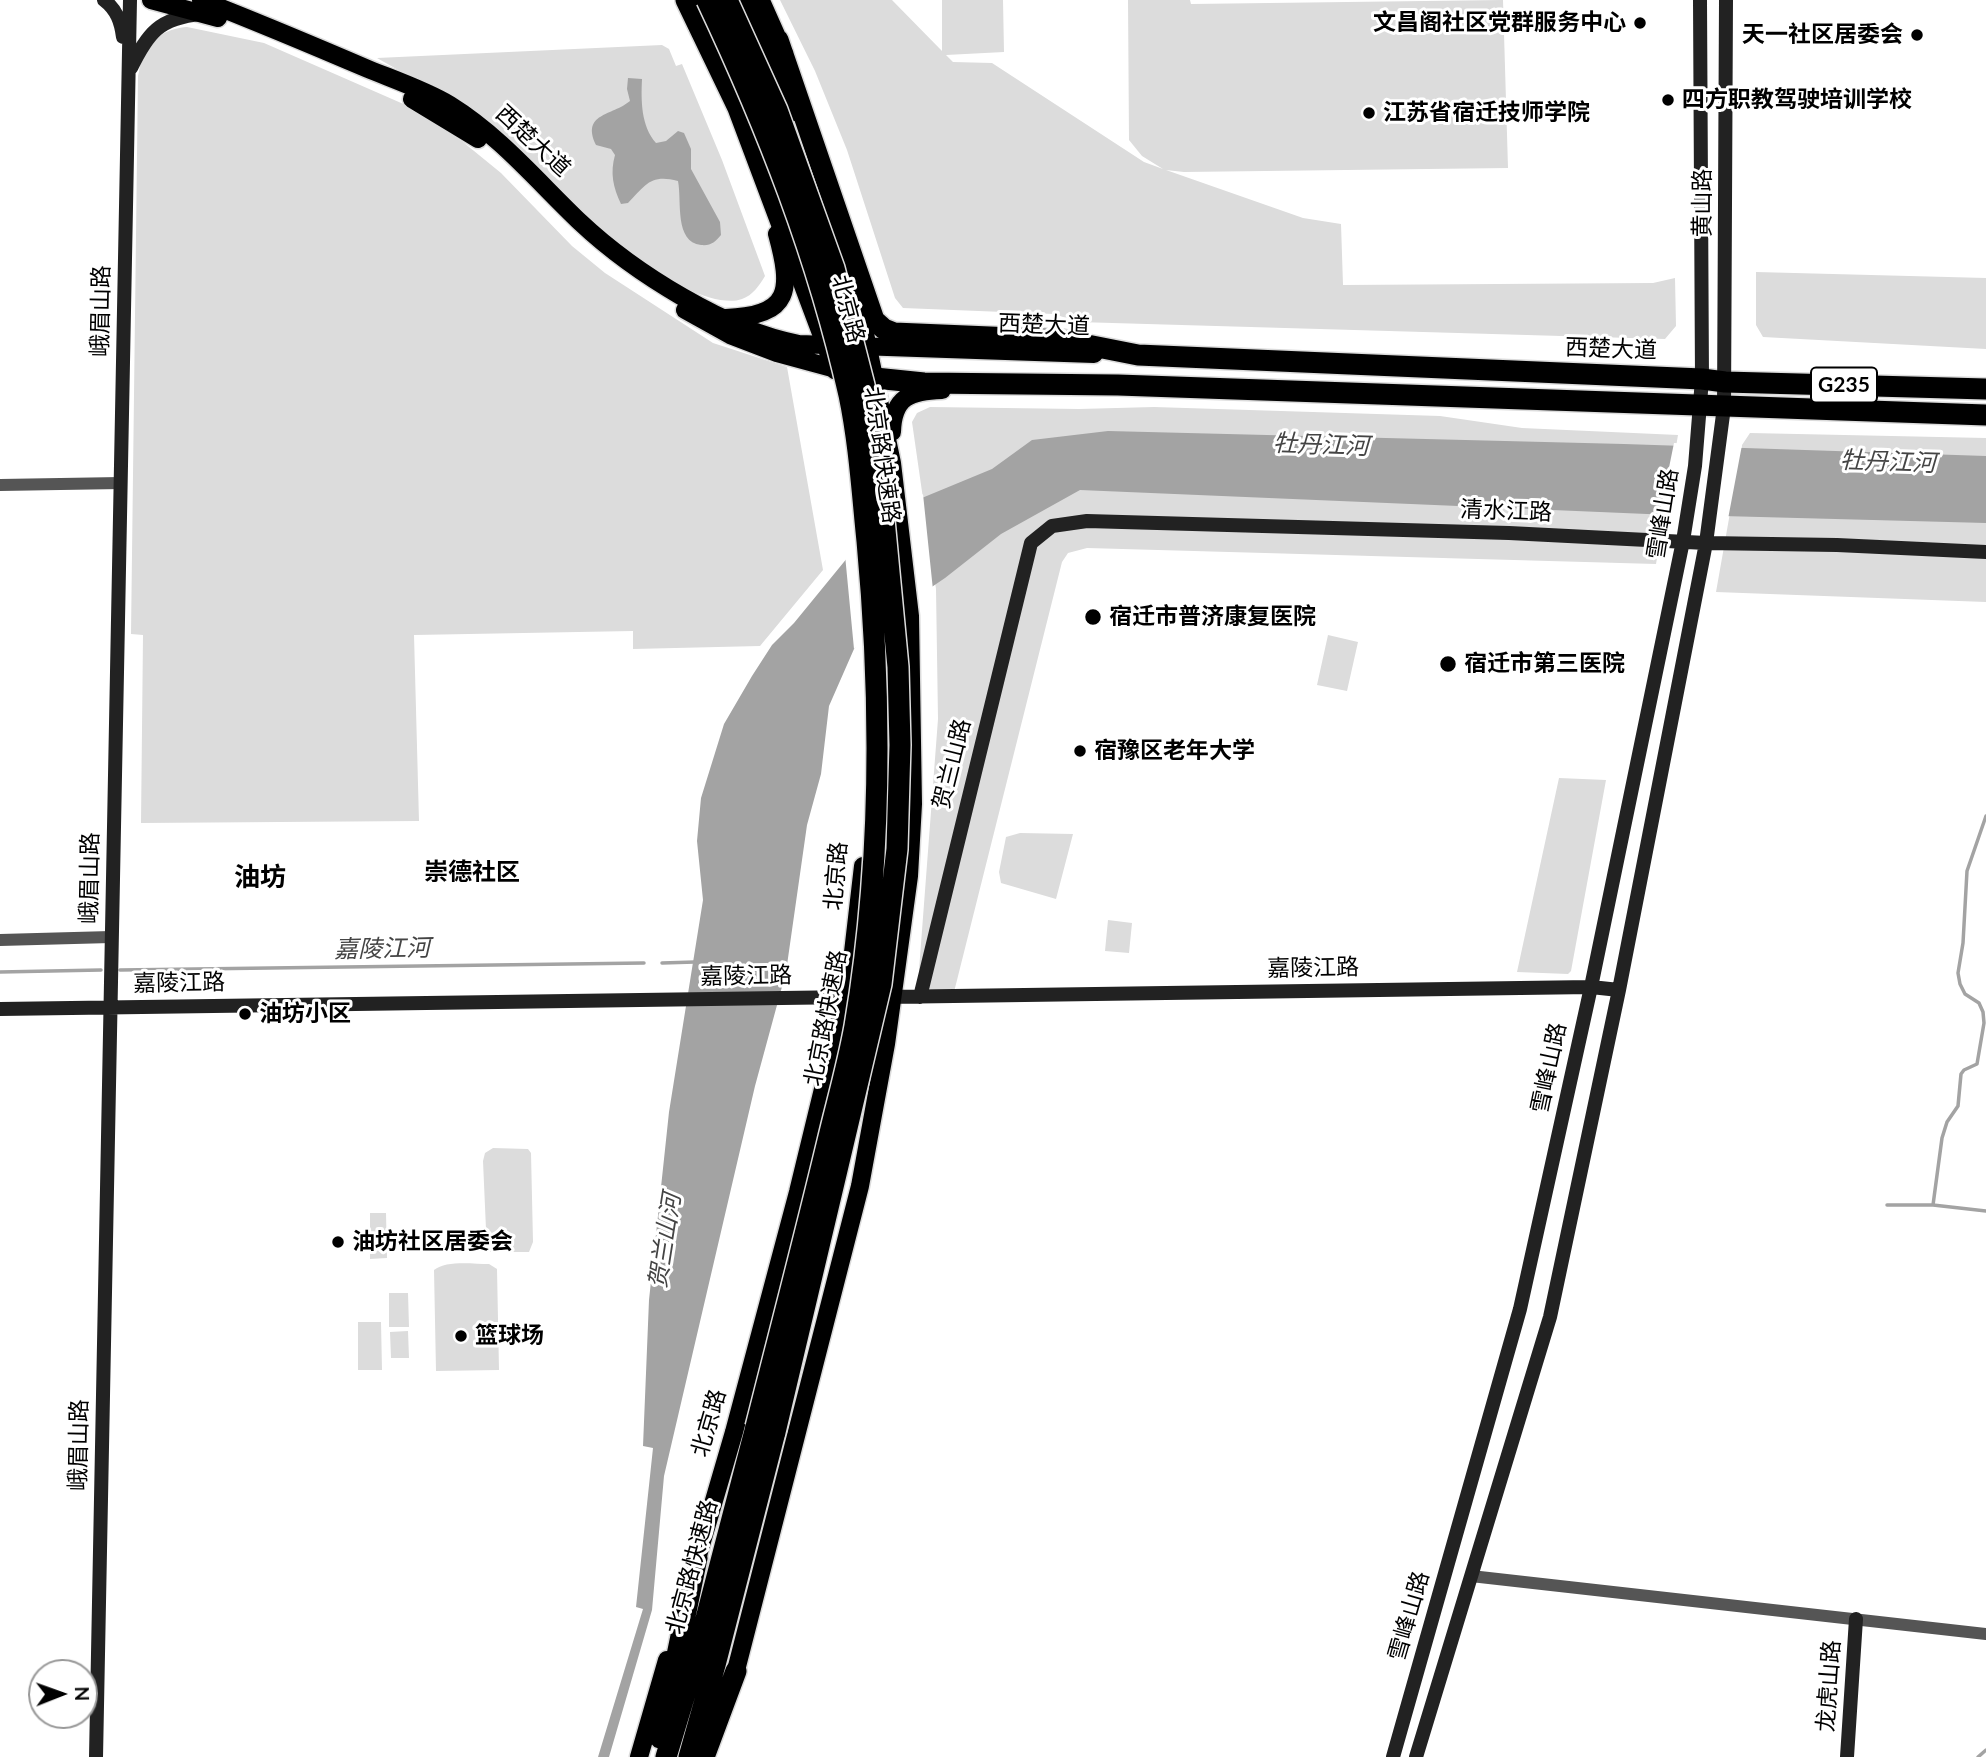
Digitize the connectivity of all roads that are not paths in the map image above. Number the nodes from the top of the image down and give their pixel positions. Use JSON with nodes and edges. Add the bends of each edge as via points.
{"nodes":[{"id":1,"x":104,"y":0,"type":"edge"},
{"id":2,"x":130,"y":0,"type":"edge"},
{"id":3,"x":151,"y":0,"type":"edge"},
{"id":4,"x":727,"y":0,"type":"edge"},
{"id":5,"x":741,"y":0,"type":"edge"},
{"id":6,"x":759,"y":0,"type":"edge"},
{"id":7,"x":1700,"y":0,"type":"edge"},
{"id":8,"x":1726,"y":0,"type":"edge"},
{"id":9,"x":695,"y":2,"type":"edge"},
{"id":10,"x":204,"y":7,"type":"edge"},
{"id":11,"x":129,"y":73,"type":"junction"},
{"id":12,"x":800,"y":106,"type":"junction"},
{"id":13,"x":759,"y":163,"type":"junction"},
{"id":14,"x":841,"y":240,"type":"junction"},
{"id":15,"x":726,"y":318,"type":"junction"},
{"id":16,"x":829,"y":345,"type":"junction"},
{"id":17,"x":869,"y":346,"type":"junction"},
{"id":18,"x":1138,"y":355,"type":"junction"},
{"id":19,"x":836,"y":369,"type":"junction"},
{"id":20,"x":876,"y":378,"type":"junction"},
{"id":21,"x":1703,"y":379,"type":"junction"},
{"id":22,"x":1725,"y":382,"type":"junction"},
{"id":23,"x":1140,"y":386,"type":"junction"},
{"id":24,"x":1986,"y":389,"type":"edge"},
{"id":25,"x":1701,"y":404,"type":"junction"},
{"id":26,"x":1724,"y":407,"type":"junction"},
{"id":27,"x":1986,"y":415,"type":"edge"},
{"id":28,"x":892,"y":463,"type":"junction"},
{"id":29,"x":121,"y":483,"type":"junction"},
{"id":30,"x":0,"y":485,"type":"edge"},
{"id":31,"x":1683,"y":541,"type":"junction"},
{"id":32,"x":1031,"y":543,"type":"joint"},
{"id":33,"x":1706,"y":543,"type":"junction"},
{"id":34,"x":1986,"y":552,"type":"edge"},
{"id":35,"x":111,"y":937,"type":"junction"},
{"id":36,"x":0,"y":940,"type":"edge"},
{"id":37,"x":1591,"y":987,"type":"junction"},
{"id":38,"x":1619,"y":990,"type":"junction"},
{"id":39,"x":892,"y":996,"type":"junction"},
{"id":40,"x":845,"y":997,"type":"junction"},
{"id":41,"x":920,"y":997,"type":"junction"},
{"id":42,"x":110,"y":1006,"type":"junction"},
{"id":43,"x":0,"y":1009,"type":"edge"},
{"id":44,"x":766,"y":1429,"type":"junction"},
{"id":45,"x":697,"y":1558,"type":"junction"},
{"id":46,"x":1471,"y":1576,"type":"junction"},
{"id":47,"x":1856,"y":1619,"type":"junction"},
{"id":48,"x":1986,"y":1634,"type":"edge"},
{"id":49,"x":736,"y":1671,"type":"junction"},
{"id":50,"x":96,"y":1757,"type":"edge"},
{"id":51,"x":639,"y":1757,"type":"edge"},
{"id":52,"x":654,"y":1757,"type":"edge"},
{"id":53,"x":666,"y":1757,"type":"edge"},
{"id":54,"x":688,"y":1757,"type":"edge"},
{"id":55,"x":704,"y":1757,"type":"edge"},
{"id":56,"x":714,"y":1757,"type":"edge"},
{"id":57,"x":1393,"y":1757,"type":"edge"},
{"id":58,"x":1416,"y":1757,"type":"edge"},
{"id":59,"x":1847,"y":1757,"type":"edge"}],
"edges":[{"from":1,"to":11,"type":"street","via":[[113,7],[122,28]]},
{"from":2,"to":11,"type":"street","name":"峨眉山路"},
{"from":3,"to":10,"type":"main road","name":"西楚大道"},
{"from":4,"to":44,"type":"highway","name":"北京路快速路","bridge":true,"via":[[777,110],[838,281],[864,385],[881,488],[898,667],[897,849],[881,984]]},
{"from":5,"to":14,"type":"main road","name":"北京路","via":[[794,113]]},
{"from":6,"to":12,"type":"highway"},
{"from":7,"to":21,"type":"street","name":"黄山路"},
{"from":8,"to":22,"type":"street","name":"黄山路"},
{"from":9,"to":13,"type":"highway"},
{"from":9,"to":16,"type":"main road","name":"北京路","via":[[709,22],[758,134],[808,261]]},
{"from":9,"to":44,"type":"highway","name":"北京路快速路","bridge":true,"via":[[749,91],[793,203],[849,397],[870,577],[878,719],[867,945],[854,1030]]},
{"from":10,"to":11,"type":"street","via":[[151,32]]},
{"from":10,"to":15,"type":"main road","name":"西楚大道","via":[[450,105],[497,142],[609,247],[670,290]]},
{"from":10,"to":19,"type":"main road","name":"西楚大道","via":[[426,106],[478,139],[585,239],[665,299],[730,335]]},
{"from":11,"to":29,"type":"street","name":"峨眉山路"},
{"from":12,"to":14,"type":"highway"},
{"from":12,"to":18,"type":"highway","via":[[874,320],[884,329],[1062,340]]},
{"from":13,"to":15,"type":"main road","via":[[786,274],[785,289],[769,311]]},
{"from":13,"to":16,"type":"highway"},
{"from":14,"to":17,"type":"main road","name":"北京路"},
{"from":15,"to":16,"type":"main road","name":"西楚大道","via":[[772,339]]},
{"from":16,"to":17,"type":"main road","name":"西楚大道"},
{"from":16,"to":19,"type":"highway"},
{"from":17,"to":18,"type":"main road","name":"西楚大道"},
{"from":17,"to":20,"type":"main road","name":"北京路"},
{"from":18,"to":21,"type":"highway","name":"西楚大道"},
{"from":19,"to":20,"type":"highway","name":"西楚大道"},
{"from":19,"to":40,"type":"main road","name":"北京路","bridge":true,"via":[[851,440],[870,643],[872,719],[857,931]]},
{"from":20,"to":23,"type":"highway","name":"西楚大道"},
{"from":20,"to":28,"type":"main road","name":"北京路"},
{"from":21,"to":22,"type":"highway","name":"西楚大道","number":"G235"},
{"from":21,"to":25,"type":"street","name":"雪峰山路"},
{"from":22,"to":24,"type":"highway","name":"西楚大道","number":"G235"},
{"from":22,"to":26,"type":"street","name":"黄山路"},
{"from":23,"to":25,"type":"highway","name":"西楚大道"},
{"from":23,"to":28,"type":"main road","via":[[913,394],[899,402],[893,414]]},
{"from":25,"to":26,"type":"highway","number":"G235"},
{"from":25,"to":31,"type":"street","name":"雪峰山路"},
{"from":26,"to":27,"type":"highway","number":"G235"},
{"from":26,"to":33,"type":"street","name":"雪峰山路"},
{"from":28,"to":39,"type":"main road","name":"北京路","via":[[910,616],[912,816],[903,932]]},
{"from":29,"to":30,"type":"street"},
{"from":29,"to":35,"type":"street","name":"峨眉山路"},
{"from":31,"to":32,"type":"street","name":"清水江路","via":[[1087,521],[1052,526]]},
{"from":31,"to":33,"type":"street","name":"清水江路"},
{"from":31,"to":37,"type":"street","name":"雪峰山路"},
{"from":32,"to":41,"type":"street","name":"贺兰山路"},
{"from":33,"to":34,"type":"street","name":"清水江路"},
{"from":33,"to":38,"type":"street","name":"雪峰山路"},
{"from":35,"to":36,"type":"street"},
{"from":35,"to":42,"type":"street","name":"峨眉山路"},
{"from":37,"to":38,"type":"street","name":"嘉陵江路"},
{"from":37,"to":41,"type":"street","name":"嘉陵江路"},
{"from":37,"to":57,"type":"street","name":"雪峰山路","via":[[1520,1309]]},
{"from":38,"to":46,"type":"street","name":"雪峰山路","via":[[1550,1317]]},
{"from":39,"to":40,"type":"street","name":"嘉陵江路"},
{"from":39,"to":41,"type":"street","name":"嘉陵江路"},
{"from":39,"to":49,"type":"main road","name":"北京路","via":[[860,1186]]},
{"from":40,"to":42,"type":"street","name":"嘉陵江路"},
{"from":40,"to":45,"type":"main road","name":"北京路","via":[[798,1192]]},
{"from":42,"to":43,"type":"street","name":"嘉陵江路"},
{"from":42,"to":50,"type":"street","name":"峨眉山路"},
{"from":44,"to":53,"type":"highway","name":"北京路快速路"},
{"from":44,"to":54,"type":"highway","name":"北京路快速路","via":[[715,1665]]},
{"from":45,"to":51,"type":"main road","name":"北京路"},
{"from":45,"to":52,"type":"highway"},
{"from":46,"to":47,"type":"street"},
{"from":46,"to":58,"type":"street","name":"雪峰山路"},
{"from":47,"to":48,"type":"street"},
{"from":47,"to":59,"type":"street","name":"龙虎山路"},
{"from":49,"to":55,"type":"highway"},
{"from":49,"to":56,"type":"main road","name":"北京路"}]}
